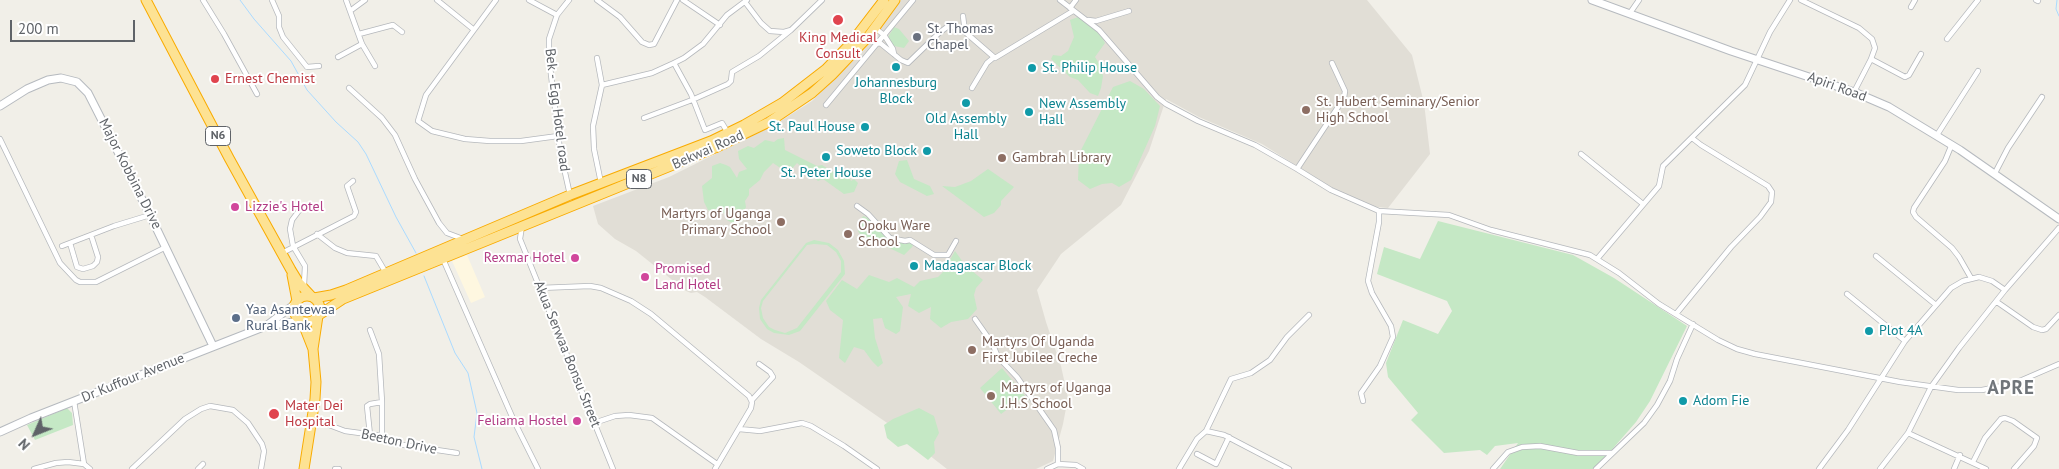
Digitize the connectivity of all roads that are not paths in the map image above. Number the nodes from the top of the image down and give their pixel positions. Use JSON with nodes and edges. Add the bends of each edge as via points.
{"nodes":[{"id":1,"x":203,"y":0,"type":"edge"},
{"id":2,"x":272,"y":0,"type":"edge"},
{"id":3,"x":346,"y":0,"type":"edge"},
{"id":4,"x":365,"y":0,"type":"edge"},
{"id":5,"x":437,"y":0,"type":"edge"},
{"id":6,"x":496,"y":0,"type":"edge"},
{"id":7,"x":529,"y":0,"type":"edge"},
{"id":8,"x":569,"y":0,"type":"edge"},
{"id":9,"x":597,"y":0,"type":"edge"},
{"id":10,"x":677,"y":0,"type":"edge"},
{"id":11,"x":683,"y":0,"type":"edge"},
{"id":12,"x":822,"y":0,"type":"edge"},
{"id":13,"x":884,"y":0,"type":"edge"},
{"id":14,"x":895,"y":0,"type":"edge"},
{"id":15,"x":913,"y":0,"type":"edge"},
{"id":16,"x":1060,"y":0,"type":"edge"},
{"id":17,"x":1076,"y":0,"type":"edge"},
{"id":18,"x":1592,"y":0,"type":"edge"},
{"id":19,"x":1639,"y":0,"type":"edge"},
{"id":20,"x":1790,"y":0,"type":"edge"},
{"id":21,"x":1801,"y":0,"type":"edge"},
{"id":22,"x":1915,"y":0,"type":"edge"},
{"id":23,"x":1978,"y":0,"type":"edge"},
{"id":24,"x":149,"y":1,"type":"edge"},
{"id":25,"x":746,"y":1,"type":"edge"},
{"id":26,"x":1911,"y":7,"type":"dead end"},
{"id":27,"x":1071,"y":9,"type":"junction"},
{"id":28,"x":350,"y":11,"type":"junction"},
{"id":29,"x":1129,"y":11,"type":"dead end"},
{"id":30,"x":1630,"y":13,"type":"junction"},
{"id":31,"x":557,"y":15,"type":"junction"},
{"id":32,"x":963,"y":16,"type":"dead end"},
{"id":33,"x":1087,"y":20,"type":"junction"},
{"id":34,"x":720,"y":25,"type":"junction"},
{"id":35,"x":875,"y":28,"type":"junction"},
{"id":36,"x":473,"y":29,"type":"junction"},
{"id":37,"x":791,"y":30,"type":"junction"},
{"id":38,"x":402,"y":32,"type":"dead end"},
{"id":39,"x":965,"y":32,"type":"junction"},
{"id":40,"x":359,"y":34,"type":"junction"},
{"id":41,"x":884,"y":35,"type":"junction"},
{"id":42,"x":868,"y":37,"type":"junction"},
{"id":43,"x":1947,"y":40,"type":"dead end"},
{"id":44,"x":362,"y":44,"type":"junction"},
{"id":45,"x":876,"y":44,"type":"junction"},
{"id":46,"x":894,"y":54,"type":"junction"},
{"id":47,"x":1921,"y":54,"type":"dead end"},
{"id":48,"x":338,"y":57,"type":"dead end"},
{"id":49,"x":596,"y":58,"type":"dead end"},
{"id":50,"x":993,"y":58,"type":"junction"},
{"id":51,"x":1871,"y":59,"type":"junction"},
{"id":52,"x":1758,"y":60,"type":"junction"},
{"id":53,"x":674,"y":63,"type":"junction"},
{"id":54,"x":1332,"y":63,"type":"dead end"},
{"id":55,"x":319,"y":66,"type":"dead end"},
{"id":56,"x":375,"y":66,"type":"dead end"},
{"id":57,"x":1978,"y":71,"type":"dead end"},
{"id":58,"x":602,"y":85,"type":"junction"},
{"id":59,"x":349,"y":88,"type":"dead end"},
{"id":60,"x":972,"y":88,"type":"dead end"},
{"id":61,"x":1854,"y":92,"type":"junction"},
{"id":62,"x":257,"y":94,"type":"dead end"},
{"id":63,"x":2042,"y":97,"type":"dead end"},
{"id":64,"x":692,"y":100,"type":"junction"},
{"id":65,"x":1,"y":103,"type":"edge"},
{"id":66,"x":826,"y":105,"type":"dead end"},
{"id":67,"x":644,"y":118,"type":"dead end"},
{"id":68,"x":728,"y":133,"type":"junction"},
{"id":69,"x":1937,"y":135,"type":"junction"},
{"id":70,"x":558,"y":136,"type":"junction"},
{"id":71,"x":1692,"y":138,"type":"junction"},
{"id":72,"x":0,"y":139,"type":"edge"},
{"id":73,"x":1952,"y":144,"type":"junction"},
{"id":74,"x":1581,"y":154,"type":"dead end"},
{"id":75,"x":1297,"y":169,"type":"junction"},
{"id":76,"x":1995,"y":173,"type":"junction"},
{"id":77,"x":612,"y":179,"type":"junction"},
{"id":78,"x":353,"y":181,"type":"dead end"},
{"id":79,"x":601,"y":183,"type":"junction"},
{"id":80,"x":616,"y":188,"type":"junction"},
{"id":81,"x":570,"y":195,"type":"junction"},
{"id":82,"x":1643,"y":204,"type":"junction"},
{"id":83,"x":857,"y":206,"type":"dead end"},
{"id":84,"x":301,"y":208,"type":"dead end"},
{"id":85,"x":1379,"y":211,"type":"junction"},
{"id":86,"x":150,"y":215,"type":"junction"},
{"id":87,"x":2059,"y":219,"type":"edge"},
{"id":88,"x":522,"y":225,"type":"junction"},
{"id":89,"x":2059,"y":228,"type":"edge"},
{"id":90,"x":509,"y":231,"type":"junction"},
{"id":91,"x":317,"y":234,"type":"junction"},
{"id":92,"x":91,"y":235,"type":"junction"},
{"id":93,"x":520,"y":238,"type":"junction"},
{"id":94,"x":466,"y":240,"type":"junction"},
{"id":95,"x":956,"y":241,"type":"dead end"},
{"id":96,"x":70,"y":243,"type":"junction"},
{"id":97,"x":62,"y":246,"type":"dead end"},
{"id":98,"x":294,"y":246,"type":"junction"},
{"id":99,"x":166,"y":247,"type":"junction"},
{"id":100,"x":282,"y":253,"type":"junction"},
{"id":101,"x":1876,"y":256,"type":"dead end"},
{"id":102,"x":442,"y":258,"type":"junction"},
{"id":103,"x":1597,"y":259,"type":"junction"},
{"id":104,"x":292,"y":272,"type":"junction"},
{"id":105,"x":386,"y":273,"type":"junction"},
{"id":106,"x":1971,"y":278,"type":"junction"},
{"id":107,"x":304,"y":285,"type":"junction"},
{"id":108,"x":540,"y":288,"type":"junction"},
{"id":109,"x":2005,"y":290,"type":"junction"},
{"id":110,"x":344,"y":294,"type":"junction"},
{"id":111,"x":1846,"y":294,"type":"dead end"},
{"id":112,"x":331,"y":295,"type":"junction"},
{"id":113,"x":313,"y":297,"type":"junction"},
{"id":114,"x":1996,"y":302,"type":"junction"},
{"id":115,"x":296,"y":303,"type":"junction"},
{"id":116,"x":1936,"y":305,"type":"junction"},
{"id":117,"x":1676,"y":314,"type":"junction"},
{"id":118,"x":1309,"y":315,"type":"dead end"},
{"id":119,"x":2059,"y":315,"type":"edge"},
{"id":120,"x":319,"y":316,"type":"junction"},
{"id":121,"x":974,"y":319,"type":"dead end"},
{"id":122,"x":301,"y":321,"type":"junction"},
{"id":123,"x":1693,"y":324,"type":"junction"},
{"id":124,"x":266,"y":326,"type":"junction"},
{"id":125,"x":370,"y":330,"type":"dead end"},
{"id":126,"x":1905,"y":341,"type":"junction"},
{"id":127,"x":212,"y":346,"type":"junction"},
{"id":128,"x":314,"y":346,"type":"junction"},
{"id":129,"x":759,"y":364,"type":"dead end"},
{"id":130,"x":2059,"y":364,"type":"edge"},
{"id":131,"x":1883,"y":378,"type":"junction"},
{"id":132,"x":1931,"y":387,"type":"junction"},
{"id":133,"x":752,"y":400,"type":"junction"},
{"id":134,"x":74,"y":401,"type":"junction"},
{"id":135,"x":1363,"y":401,"type":"dead end"},
{"id":136,"x":382,"y":402,"type":"junction"},
{"id":137,"x":313,"y":419,"type":"junction"},
{"id":138,"x":594,"y":422,"type":"junction"},
{"id":139,"x":739,"y":429,"type":"junction"},
{"id":140,"x":1206,"y":431,"type":"junction"},
{"id":141,"x":0,"y":432,"type":"edge"},
{"id":142,"x":1908,"y":433,"type":"junction"},
{"id":143,"x":370,"y":435,"type":"junction"},
{"id":144,"x":382,"y":436,"type":"junction"},
{"id":145,"x":1229,"y":437,"type":"junction"},
{"id":146,"x":457,"y":453,"type":"dead end"},
{"id":147,"x":1612,"y":453,"type":"junction"},
{"id":148,"x":1197,"y":454,"type":"dead end"},
{"id":149,"x":1960,"y":455,"type":"junction"},
{"id":150,"x":1973,"y":462,"type":"junction"},
{"id":151,"x":869,"y":463,"type":"junction"},
{"id":152,"x":84,"y":464,"type":"junction"},
{"id":153,"x":203,"y":464,"type":"dead end"},
{"id":154,"x":718,"y":464,"type":"junction"},
{"id":155,"x":1058,"y":464,"type":"junction"},
{"id":156,"x":1820,"y":467,"type":"edge"},
{"id":157,"x":34,"y":469,"type":"edge"},
{"id":158,"x":90,"y":469,"type":"edge"},
{"id":159,"x":132,"y":469,"type":"edge"},
{"id":160,"x":198,"y":469,"type":"edge"},
{"id":161,"x":261,"y":469,"type":"edge"},
{"id":162,"x":304,"y":469,"type":"edge"},
{"id":163,"x":335,"y":469,"type":"edge"},
{"id":164,"x":339,"y":469,"type":"edge"},
{"id":165,"x":538,"y":469,"type":"edge"},
{"id":166,"x":613,"y":469,"type":"edge"},
{"id":167,"x":714,"y":469,"type":"edge"},
{"id":168,"x":865,"y":469,"type":"edge"},
{"id":169,"x":877,"y":469,"type":"edge"},
{"id":170,"x":1047,"y":469,"type":"edge"},
{"id":171,"x":1084,"y":469,"type":"edge"},
{"id":172,"x":1179,"y":469,"type":"edge"},
{"id":173,"x":1289,"y":469,"type":"edge"},
{"id":174,"x":1493,"y":469,"type":"edge"},
{"id":175,"x":1596,"y":469,"type":"edge"},
{"id":176,"x":1828,"y":469,"type":"edge"},
{"id":177,"x":1880,"y":469,"type":"edge"},
{"id":178,"x":1954,"y":469,"type":"edge"},
{"id":179,"x":1986,"y":469,"type":"edge"},
{"id":180,"x":2014,"y":469,"type":"edge"}],
"edges":[{"from":1,"to":62,"type":"street"},
{"from":2,"to":55,"type":"street","via":[[283,37],[307,67]]},
{"from":3,"to":28,"type":"street"},
{"from":4,"to":28,"type":"street"},
{"from":5,"to":36,"type":"street"},
{"from":6,"to":36,"type":"street"},
{"from":7,"to":31,"type":"street"},
{"from":8,"to":31,"type":"street","name":"Bek - Egg Hotel road"},
{"from":9,"to":10,"type":"street","via":[[649,45],[654,44]]},
{"from":11,"to":34,"type":"street"},
{"from":12,"to":37,"type":"street"},
{"from":13,"to":68,"type":"highway","name":"Bekwai Road","number":"N8","via":[[826,69],[782,103]]},
{"from":14,"to":35,"type":"highway","name":"Bekwai Road","number":"N8"},
{"from":15,"to":41,"type":"street"},
{"from":16,"to":27,"type":"street"},
{"from":17,"to":27,"type":"street"},
{"from":18,"to":30,"type":"street","name":"Apiri Road"},
{"from":19,"to":30,"type":"street"},
{"from":20,"to":52,"type":"street","via":[[1770,32]]},
{"from":21,"to":51,"type":"street","via":[[1859,28],[1872,39]]},
{"from":22,"to":26,"type":"street"},
{"from":23,"to":43,"type":"street"},
{"from":24,"to":100,"type":"highway","number":"N6"},
{"from":25,"to":34,"type":"street"},
{"from":25,"to":37,"type":"street","via":[[770,31]]},
{"from":27,"to":33,"type":"street"},
{"from":27,"to":50,"type":"street"},
{"from":28,"to":40,"type":"street"},
{"from":29,"to":33,"type":"street","via":[[1096,21]]},
{"from":30,"to":52,"type":"street","name":"Apiri Road"},
{"from":31,"to":70,"type":"street","name":"Bek - Egg Hotel road","via":[[549,39],[548,58]]},
{"from":32,"to":39,"type":"street"},
{"from":33,"to":75,"type":"street","via":[[1166,104],[1255,145]]},
{"from":34,"to":53,"type":"street","via":[[702,44]]},
{"from":35,"to":41,"type":"street"},
{"from":35,"to":42,"type":"highway","name":"Bekwai Road","number":"N8"},
{"from":36,"to":70,"type":"street","via":[[424,98],[419,123],[448,136],[481,141],[521,141]]},
{"from":37,"to":64,"type":"street","via":[[759,56],[732,72],[728,84]]},
{"from":38,"to":40,"type":"street","via":[[393,25]]},
{"from":39,"to":46,"type":"street","via":[[947,27],[908,63]]},
{"from":39,"to":50,"type":"street"},
{"from":40,"to":44,"type":"street"},
{"from":41,"to":45,"type":"street"},
{"from":41,"to":46,"type":"street"},
{"from":42,"to":45,"type":"street"},
{"from":42,"to":80,"type":"highway","name":"Bekwai Road","number":"N8","via":[[812,93],[769,122],[716,148]]},
{"from":44,"to":48,"type":"street"},
{"from":44,"to":56,"type":"street"},
{"from":45,"to":46,"type":"street","via":[[880,43]]},
{"from":45,"to":66,"type":"street"},
{"from":47,"to":51,"type":"street","via":[[1905,77]]},
{"from":49,"to":58,"type":"street"},
{"from":50,"to":60,"type":"street","via":[[986,63]]},
{"from":51,"to":61,"type":"street"},
{"from":52,"to":61,"type":"street","name":"Apiri Road"},
{"from":52,"to":71,"type":"street","via":[[1745,85]]},
{"from":53,"to":58,"type":"street","via":[[652,73]]},
{"from":53,"to":64,"type":"street"},
{"from":54,"to":75,"type":"street","via":[[1345,91],[1344,98]]},
{"from":57,"to":69,"type":"street"},
{"from":58,"to":79,"type":"street","via":[[594,126],[594,149]]},
{"from":59,"to":94,"type":"street","via":[[392,130],[439,223],[447,233]]},
{"from":61,"to":69,"type":"street","name":"Apiri Road","via":[[1889,107]]},
{"from":63,"to":76,"type":"street","via":[[2012,140]]},
{"from":64,"to":67,"type":"street"},
{"from":64,"to":68,"type":"street","via":[[705,130],[722,123]]},
{"from":65,"to":86,"type":"street","name":"Major Kobbina Drive","via":[[48,80],[62,78],[77,82],[92,98]]},
{"from":68,"to":77,"type":"highway","name":"Bekwai Road","number":"N8"},
{"from":69,"to":73,"type":"street","name":"Apiri Road"},
{"from":70,"to":81,"type":"street","name":"Bek - Egg Hotel road"},
{"from":71,"to":82,"type":"street","via":[[1663,166],[1658,186]]},
{"from":71,"to":117,"type":"street","via":[[1768,186],[1772,192],[1771,202],[1760,217]]},
{"from":72,"to":99,"type":"street","via":[[60,263],[76,280],[96,282]]},
{"from":73,"to":76,"type":"street","name":"Apiri Road"},
{"from":73,"to":106,"type":"street","via":[[1913,212],[1952,248]]},
{"from":74,"to":82,"type":"street"},
{"from":75,"to":85,"type":"street","via":[[1331,190]]},
{"from":76,"to":87,"type":"street","name":"Apiri Road"},
{"from":77,"to":79,"type":"highway","name":"Bekwai Road","number":"N8"},
{"from":77,"to":80,"type":"highway"},
{"from":78,"to":91,"type":"street","via":[[347,186],[356,212],[354,216]]},
{"from":79,"to":81,"type":"highway","name":"Bekwai Road","number":"N8"},
{"from":80,"to":88,"type":"highway","name":"Bekwai Road","number":"N8"},
{"from":81,"to":94,"type":"highway","name":"Bekwai Road","number":"N8"},
{"from":82,"to":103,"type":"street"},
{"from":83,"to":95,"type":"street","via":[[890,238],[910,240],[934,255],[948,255]]},
{"from":84,"to":98,"type":"street","via":[[290,229]]},
{"from":85,"to":103,"type":"street","via":[[1449,215],[1491,230],[1574,249]]},
{"from":85,"to":135,"type":"street","via":[[1368,281],[1392,326],[1393,337],[1380,366],[1361,393]]},
{"from":86,"to":92,"type":"street"},
{"from":86,"to":99,"type":"street","name":"Major Kobbina Drive"},
{"from":88,"to":90,"type":"highway","name":"Bekwai Road","number":"N8"},
{"from":88,"to":93,"type":"street"},
{"from":89,"to":109,"type":"street"},
{"from":90,"to":93,"type":"street"},
{"from":90,"to":102,"type":"highway","name":"Bekwai Road","number":"N8"},
{"from":91,"to":98,"type":"street"},
{"from":91,"to":105,"type":"street","via":[[347,253],[376,256]]},
{"from":92,"to":96,"type":"street"},
{"from":92,"to":96,"type":"street","via":[[98,257],[93,266],[77,267]]},
{"from":93,"to":108,"type":"street","name":"Akua Serwaa Bonsu Street"},
{"from":94,"to":105,"type":"highway","name":"Bekwai Road","number":"N8"},
{"from":96,"to":97,"type":"street"},
{"from":98,"to":100,"type":"street"},
{"from":98,"to":107,"type":"street","via":[[305,266]]},
{"from":99,"to":127,"type":"street","name":"Major Kobbina Drive"},
{"from":100,"to":104,"type":"highway","number":"N6"},
{"from":101,"to":116,"type":"street"},
{"from":102,"to":110,"type":"highway","name":"Bekwai Road","number":"N8"},
{"from":102,"to":165,"type":"street"},
{"from":103,"to":117,"type":"street"},
{"from":104,"to":107,"type":"highway"},
{"from":104,"to":113,"type":"highway","number":"N6"},
{"from":104,"to":115,"type":"highway","number":"N6"},
{"from":105,"to":110,"type":"highway","name":"Bekwai Road","number":"N8"},
{"from":106,"to":109,"type":"street","via":[[1992,281]]},
{"from":106,"to":116,"type":"street","via":[[1951,288]]},
{"from":107,"to":112,"type":"highway"},
{"from":108,"to":133,"type":"street","via":[[590,286],[630,300]]},
{"from":108,"to":138,"type":"street","name":"Akua Serwaa Bonsu Street"},
{"from":109,"to":114,"type":"street"},
{"from":110,"to":112,"type":"highway","number":"N8"},
{"from":110,"to":120,"type":"highway","number":"N8"},
{"from":110,"to":128,"type":"highway","via":[[324,317]]},
{"from":111,"to":126,"type":"street"},
{"from":112,"to":113,"type":"highway","number":"N8"},
{"from":113,"to":115,"type":"highway","via":[[301,297]]},
{"from":113,"to":120,"type":"highway","number":"N6","via":[[320,308]]},
{"from":114,"to":119,"type":"street","via":[[2033,328],[2042,330]]},
{"from":114,"to":132,"type":"street"},
{"from":115,"to":122,"type":"highway","number":"N6","via":[[295,315]]},
{"from":115,"to":124,"type":"street"},
{"from":116,"to":126,"type":"street"},
{"from":117,"to":123,"type":"street"},
{"from":118,"to":140,"type":"street","via":[[1270,360],[1251,373],[1231,379]]},
{"from":120,"to":122,"type":"highway","via":[[311,322]]},
{"from":120,"to":128,"type":"highway","number":"N6"},
{"from":121,"to":155,"type":"street","via":[[998,357],[1017,377],[1054,430]]},
{"from":122,"to":124,"type":"street"},
{"from":122,"to":128,"type":"highway","number":"N6"},
{"from":123,"to":131,"type":"street","via":[[1737,349]]},
{"from":123,"to":147,"type":"street","via":[[1664,395],[1644,423]]},
{"from":124,"to":127,"type":"street","name":"Dr Kuffour Avenue"},
{"from":125,"to":136,"type":"street","via":[[379,354]]},
{"from":126,"to":131,"type":"street"},
{"from":127,"to":134,"type":"street","name":"Dr Kuffour Avenue"},
{"from":128,"to":137,"type":"highway","number":"N6"},
{"from":129,"to":133,"type":"street","via":[[773,377]]},
{"from":130,"to":132,"type":"street","via":[[2022,380],[1982,390]]},
{"from":131,"to":132,"type":"street"},
{"from":131,"to":156,"type":"street"},
{"from":132,"to":142,"type":"street"},
{"from":133,"to":139,"type":"street","via":[[752,408]]},
{"from":134,"to":141,"type":"street","name":"Dr Kuffour Avenue"},
{"from":134,"to":152,"type":"street"},
{"from":136,"to":143,"type":"street","via":[[367,406]]},
{"from":136,"to":144,"type":"street"},
{"from":137,"to":143,"type":"street","name":"Beeton Drive"},
{"from":137,"to":162,"type":"highway","number":"N6"},
{"from":138,"to":154,"type":"street","via":[[629,415],[652,418]]},
{"from":138,"to":166,"type":"street","name":"Akua Serwaa Bonsu Street"},
{"from":139,"to":151,"type":"street","via":[[760,431],[802,422]]},
{"from":139,"to":154,"type":"street"},
{"from":140,"to":145,"type":"street"},
{"from":140,"to":172,"type":"street","via":[[1197,439]]},
{"from":142,"to":149,"type":"street"},
{"from":142,"to":177,"type":"street"},
{"from":143,"to":144,"type":"street","name":"Beeton Drive"},
{"from":144,"to":146,"type":"street","name":"Beeton Drive","via":[[397,444]]},
{"from":145,"to":148,"type":"street","via":[[1216,464]]},
{"from":145,"to":173,"type":"street"},
{"from":147,"to":174,"type":"street","via":[[1522,447],[1508,452]]},
{"from":147,"to":175,"type":"street"},
{"from":149,"to":150,"type":"street"},
{"from":149,"to":178,"type":"street"},
{"from":150,"to":179,"type":"street"},
{"from":150,"to":180,"type":"street","via":[[1985,438],[2001,419],[2006,418],[2036,438],[2034,446]]},
{"from":151,"to":168,"type":"street"},
{"from":151,"to":169,"type":"street"},
{"from":152,"to":157,"type":"street","via":[[56,463]]},
{"from":152,"to":158,"type":"street"},
{"from":153,"to":160,"type":"street"},
{"from":154,"to":167,"type":"street"},
{"from":155,"to":170,"type":"street"},
{"from":155,"to":171,"type":"street"},
{"from":156,"to":176,"type":"street"},
{"from":159,"to":161,"type":"street","via":[[185,419],[210,406],[233,410],[254,431],[264,451]]},
{"from":163,"to":164,"type":"street"}]}
